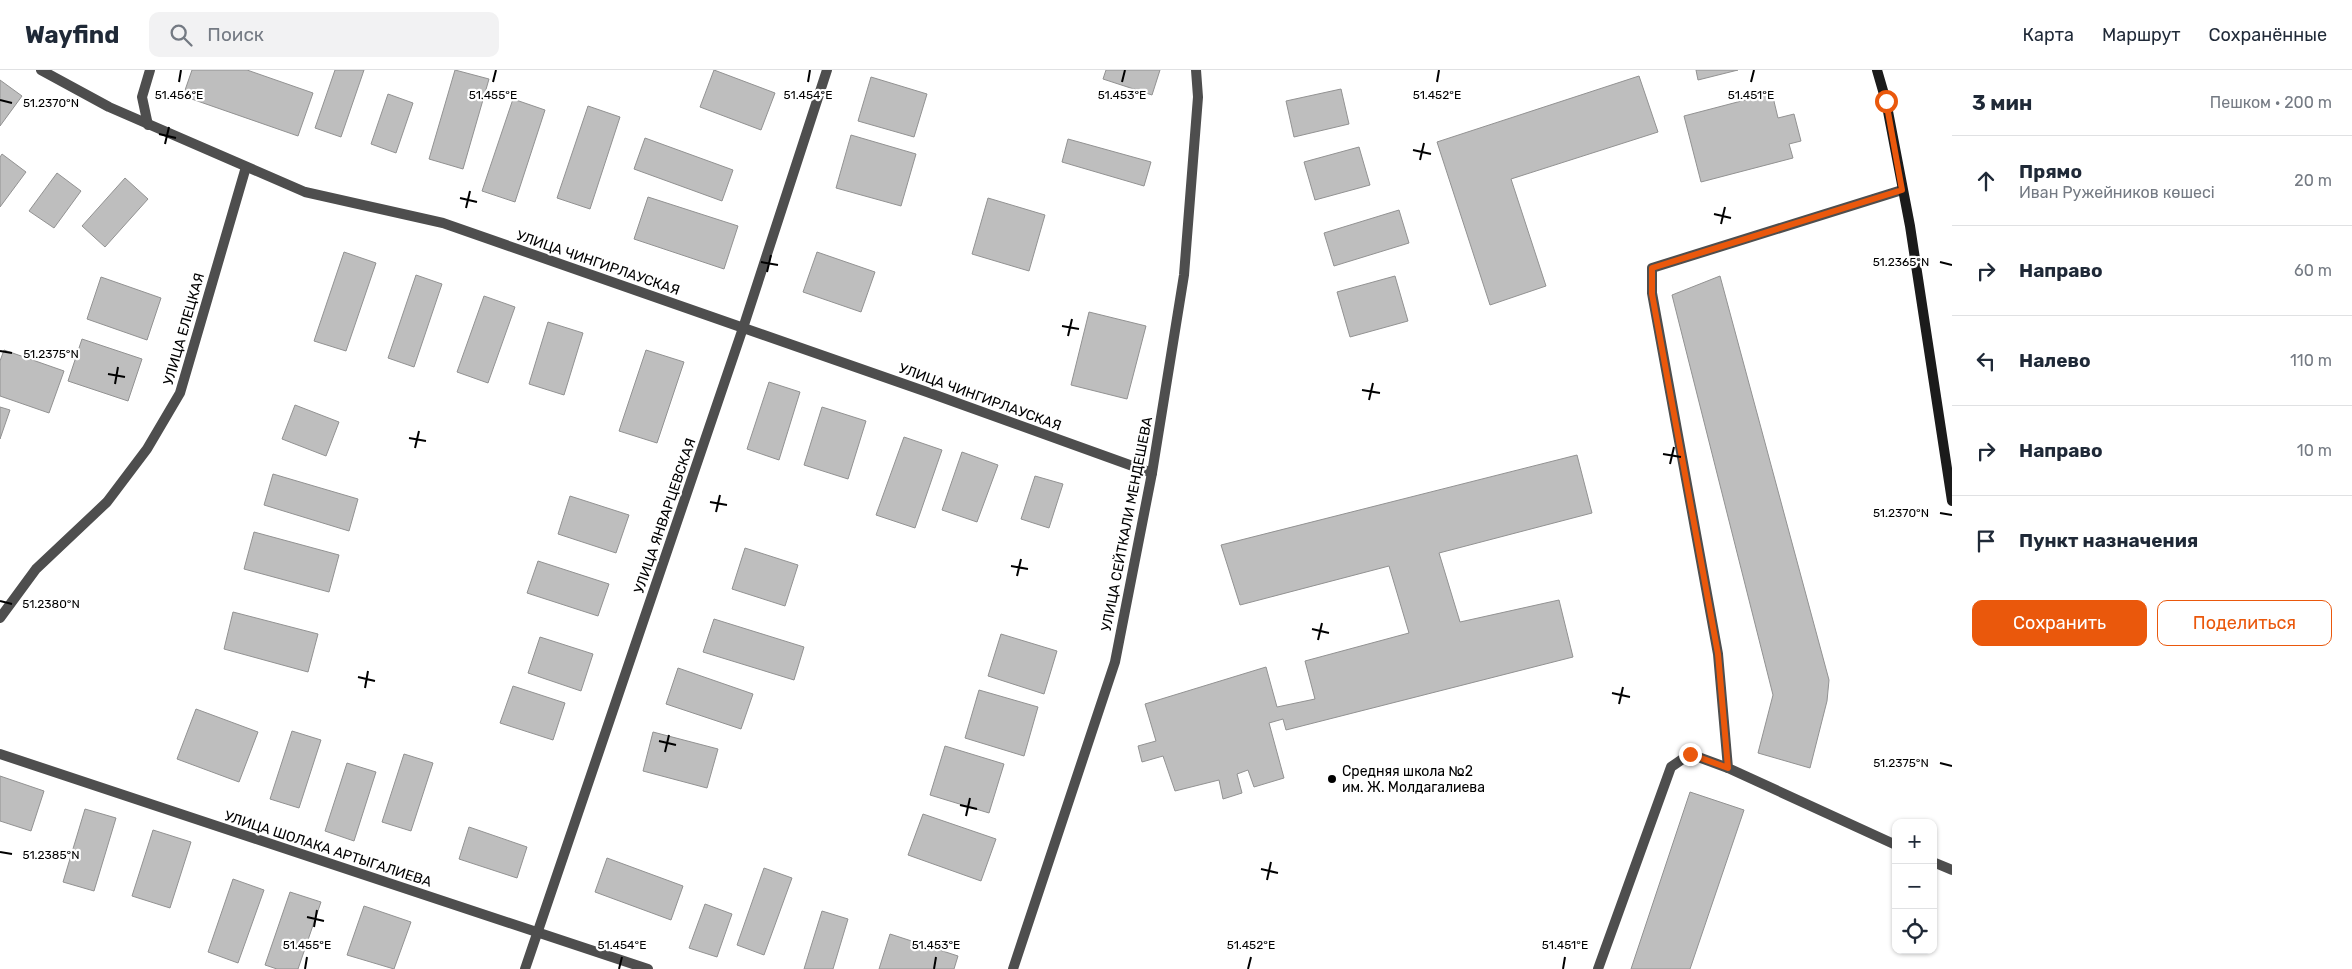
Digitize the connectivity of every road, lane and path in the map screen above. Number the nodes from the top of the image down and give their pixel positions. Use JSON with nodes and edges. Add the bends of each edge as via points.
{"nodes":[{"id":1,"x":41,"y":70,"type":"edge"},
{"id":2,"x":150,"y":70,"type":"edge"},
{"id":3,"x":827,"y":70,"type":"edge"},
{"id":4,"x":1196,"y":70,"type":"edge"},
{"id":5,"x":1877,"y":70,"type":"edge"},
{"id":6,"x":148,"y":124,"type":"junction"},
{"id":7,"x":246,"y":167,"type":"junction"},
{"id":8,"x":1902,"y":190,"type":"junction"},
{"id":9,"x":744,"y":328,"type":"junction"},
{"id":10,"x":1152,"y":473,"type":"junction"},
{"id":11,"x":1952,"y":502,"type":"edge"},
{"id":12,"x":0,"y":618,"type":"edge"},
{"id":13,"x":0,"y":754,"type":"edge"},
{"id":14,"x":1728,"y":768,"type":"junction"},
{"id":15,"x":1892,"y":843,"type":"edge"},
{"id":16,"x":1937,"y":864,"type":"edge"},
{"id":17,"x":1952,"y":870,"type":"edge"},
{"id":18,"x":537,"y":933,"type":"junction"},
{"id":19,"x":524,"y":969,"type":"edge"},
{"id":20,"x":648,"y":969,"type":"edge"},
{"id":21,"x":1013,"y":969,"type":"edge"},
{"id":22,"x":1598,"y":969,"type":"edge"}],
"edges":[{"from":1,"to":6,"type":"street","name":"УЛИЦА ЧИНГИРЛАУСКАЯ"},
{"from":2,"to":6,"type":"street","via":[[142,97]]},
{"from":3,"to":9,"type":"street","name":"УЛИЦА ЯНВАРЦЕВСКАЯ"},
{"from":4,"to":10,"type":"street","name":"УЛИЦА СЕЙТКАЛИ МЕНДЕШЕВА","via":[[1198,97],[1184,275]]},
{"from":5,"to":8,"type":"main road"},
{"from":6,"to":7,"type":"street","name":"УЛИЦА ЧИНГИРЛАУСКАЯ"},
{"from":7,"to":9,"type":"street","name":"УЛИЦА ЧИНГИРЛАУСКАЯ","via":[[305,192],[443,224]]},
{"from":7,"to":12,"type":"street","name":"УЛИЦА ЕЛЕЦКАЯ","via":[[180,393],[147,449],[107,502],[36,569]]},
{"from":8,"to":11,"type":"main road"},
{"from":8,"to":14,"type":"street","via":[[1652,268],[1652,294],[1718,654]]},
{"from":9,"to":10,"type":"street","name":"УЛИЦА ЧИНГИРЛАУСКАЯ"},
{"from":9,"to":18,"type":"street","name":"УЛИЦА ЯНВАРЦЕВСКАЯ"},
{"from":10,"to":21,"type":"street","name":"УЛИЦА СЕЙТКАЛИ МЕНДЕШЕВА","via":[[1115,662]]},
{"from":13,"to":18,"type":"street","name":"УЛИЦА ШОЛАКА АРТЫГАЛИЕВА"},
{"from":14,"to":15,"type":"street"},
{"from":14,"to":22,"type":"street","via":[[1690,754],[1672,767]]},
{"from":16,"to":17,"type":"street"},
{"from":18,"to":19,"type":"street","name":"УЛИЦА ЯНВАРЦЕВСКАЯ"},
{"from":18,"to":20,"type":"street","name":"УЛИЦА ШОЛАКА АРТЫГАЛИЕВА"}]}
